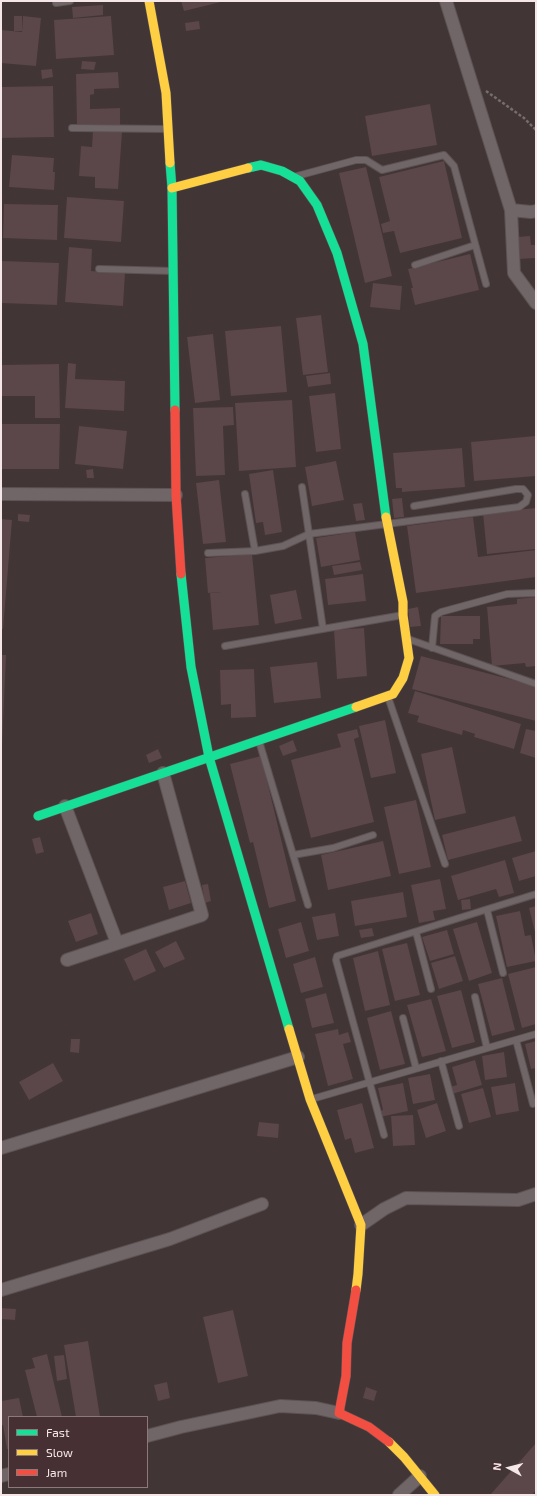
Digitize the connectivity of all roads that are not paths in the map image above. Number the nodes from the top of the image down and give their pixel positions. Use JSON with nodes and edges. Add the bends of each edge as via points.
{"nodes":[{"id":1,"x":70,"y":1,"type":"edge"},
{"id":2,"x":149,"y":1,"type":"edge"},
{"id":3,"x":446,"y":1,"type":"edge"},
{"id":4,"x":56,"y":3,"type":"dead end"},
{"id":5,"x":72,"y":128,"type":"dead end"},
{"id":6,"x":168,"y":129,"type":"junction"},
{"id":7,"x":292,"y":177,"type":"junction"},
{"id":8,"x":172,"y":188,"type":"junction"},
{"id":9,"x":511,"y":210,"type":"junction"},
{"id":10,"x":536,"y":211,"type":"edge"},
{"id":11,"x":475,"y":245,"type":"junction"},
{"id":12,"x":415,"y":265,"type":"dead end"},
{"id":13,"x":99,"y":269,"type":"dead end"},
{"id":14,"x":173,"y":271,"type":"junction"},
{"id":15,"x":486,"y":284,"type":"dead end"},
{"id":16,"x":536,"y":302,"type":"edge"},
{"id":17,"x":302,"y":487,"type":"dead end"},
{"id":18,"x":1,"y":494,"type":"edge"},
{"id":19,"x":245,"y":494,"type":"dead end"},
{"id":20,"x":176,"y":495,"type":"junction"},
{"id":21,"x":414,"y":506,"type":"dead end"},
{"id":22,"x":387,"y":524,"type":"junction"},
{"id":23,"x":309,"y":534,"type":"junction"},
{"id":24,"x":255,"y":551,"type":"junction"},
{"id":25,"x":208,"y":553,"type":"dead end"},
{"id":26,"x":536,"y":592,"type":"edge"},
{"id":27,"x":402,"y":615,"type":"junction"},
{"id":28,"x":322,"y":629,"type":"junction"},
{"id":29,"x":407,"y":639,"type":"junction"},
{"id":30,"x":225,"y":646,"type":"dead end"},
{"id":31,"x":432,"y":648,"type":"junction"},
{"id":32,"x":536,"y":684,"type":"edge"},
{"id":33,"x":388,"y":696,"type":"junction"},
{"id":34,"x":258,"y":740,"type":"junction"},
{"id":35,"x":209,"y":757,"type":"junction"},
{"id":36,"x":164,"y":773,"type":"junction"},
{"id":37,"x":65,"y":806,"type":"junction"},
{"id":38,"x":38,"y":816,"type":"dead end"},
{"id":39,"x":373,"y":835,"type":"dead end"},
{"id":40,"x":293,"y":855,"type":"junction"},
{"id":41,"x":445,"y":864,"type":"dead end"},
{"id":42,"x":536,"y":894,"type":"edge"},
{"id":43,"x":308,"y":905,"type":"dead end"},
{"id":44,"x":487,"y":910,"type":"junction"},
{"id":45,"x":416,"y":932,"type":"junction"},
{"id":46,"x":117,"y":943,"type":"junction"},
{"id":47,"x":67,"y":960,"type":"dead end"},
{"id":48,"x":502,"y":973,"type":"dead end"},
{"id":49,"x":431,"y":989,"type":"dead end"},
{"id":50,"x":474,"y":997,"type":"dead end"},
{"id":51,"x":404,"y":1018,"type":"dead end"},
{"id":52,"x":536,"y":1034,"type":"edge"},
{"id":53,"x":516,"y":1040,"type":"junction"},
{"id":54,"x":488,"y":1048,"type":"junction"},
{"id":55,"x":298,"y":1057,"type":"junction"},
{"id":56,"x":441,"y":1061,"type":"junction"},
{"id":57,"x":416,"y":1068,"type":"junction"},
{"id":58,"x":369,"y":1082,"type":"junction"},
{"id":59,"x":310,"y":1099,"type":"junction"},
{"id":60,"x":533,"y":1104,"type":"dead end"},
{"id":61,"x":459,"y":1126,"type":"dead end"},
{"id":62,"x":384,"y":1135,"type":"dead end"},
{"id":63,"x":1,"y":1148,"type":"edge"},
{"id":64,"x":536,"y":1194,"type":"edge"},
{"id":65,"x":262,"y":1204,"type":"dead end"},
{"id":66,"x":361,"y":1225,"type":"junction"},
{"id":67,"x":1,"y":1290,"type":"edge"},
{"id":68,"x":339,"y":1413,"type":"junction"},
{"id":69,"x":148,"y":1436,"type":"edge"},
{"id":70,"x":420,"y":1476,"type":"junction"},
{"id":71,"x":399,"y":1495,"type":"edge"},
{"id":72,"x":435,"y":1495,"type":"edge"}],
"edges":[{"from":1,"to":4,"type":"lane"},
{"from":2,"to":6,"type":"street","via":[[166,93]]},
{"from":3,"to":9,"type":"street"},
{"from":5,"to":6,"type":"lane"},
{"from":6,"to":8,"type":"street"},
{"from":7,"to":8,"type":"street","via":[[261,165]]},
{"from":7,"to":11,"type":"lane","via":[[356,160],[366,160],[382,170],[444,155],[454,166]]},
{"from":7,"to":22,"type":"street","via":[[300,181],[317,205],[337,253],[363,344]]},
{"from":8,"to":14,"type":"street"},
{"from":9,"to":10,"type":"street"},
{"from":9,"to":16,"type":"street","via":[[514,273]]},
{"from":11,"to":12,"type":"lane"},
{"from":11,"to":15,"type":"lane"},
{"from":13,"to":14,"type":"lane"},
{"from":14,"to":20,"type":"street"},
{"from":17,"to":23,"type":"lane"},
{"from":18,"to":20,"type":"street"},
{"from":19,"to":24,"type":"lane"},
{"from":20,"to":35,"type":"street","via":[[191,667]]},
{"from":21,"to":22,"type":"lane","via":[[516,489],[523,489],[528,495],[526,502],[519,507]]},
{"from":22,"to":23,"type":"lane"},
{"from":22,"to":27,"type":"street","via":[[403,602]]},
{"from":23,"to":24,"type":"lane","via":[[283,546]]},
{"from":23,"to":28,"type":"lane"},
{"from":24,"to":25,"type":"lane"},
{"from":26,"to":31,"type":"lane","via":[[507,594],[441,612],[435,616]]},
{"from":27,"to":28,"type":"lane"},
{"from":27,"to":29,"type":"street"},
{"from":28,"to":30,"type":"lane"},
{"from":29,"to":31,"type":"lane"},
{"from":29,"to":33,"type":"street","via":[[408,658],[403,678],[393,694]]},
{"from":31,"to":32,"type":"lane"},
{"from":33,"to":34,"type":"street"},
{"from":33,"to":41,"type":"lane"},
{"from":34,"to":35,"type":"street"},
{"from":34,"to":40,"type":"lane"},
{"from":35,"to":36,"type":"street"},
{"from":35,"to":55,"type":"street"},
{"from":36,"to":37,"type":"street"},
{"from":36,"to":46,"type":"street","via":[[202,915]]},
{"from":37,"to":38,"type":"street"},
{"from":37,"to":46,"type":"street"},
{"from":39,"to":40,"type":"lane","via":[[333,848]]},
{"from":40,"to":43,"type":"lane"},
{"from":42,"to":44,"type":"lane"},
{"from":44,"to":45,"type":"lane"},
{"from":44,"to":48,"type":"lane"},
{"from":45,"to":49,"type":"lane"},
{"from":45,"to":58,"type":"lane","via":[[337,956]]},
{"from":46,"to":47,"type":"street"},
{"from":50,"to":54,"type":"lane"},
{"from":51,"to":57,"type":"lane"},
{"from":52,"to":53,"type":"lane"},
{"from":53,"to":54,"type":"lane"},
{"from":53,"to":60,"type":"lane"},
{"from":54,"to":56,"type":"lane"},
{"from":55,"to":59,"type":"street"},
{"from":55,"to":63,"type":"street"},
{"from":56,"to":57,"type":"lane"},
{"from":56,"to":61,"type":"lane"},
{"from":57,"to":58,"type":"lane"},
{"from":58,"to":59,"type":"lane"},
{"from":58,"to":62,"type":"lane"},
{"from":59,"to":66,"type":"street"},
{"from":64,"to":66,"type":"street","via":[[518,1200],[406,1198]]},
{"from":65,"to":67,"type":"street","via":[[170,1239]]},
{"from":66,"to":68,"type":"street","via":[[358,1274]]},
{"from":68,"to":69,"type":"street","via":[[316,1408],[280,1406]]},
{"from":68,"to":70,"type":"street","via":[[356,1418],[377,1431],[408,1460]]},
{"from":70,"to":71,"type":"street"},
{"from":70,"to":72,"type":"street"}]}
